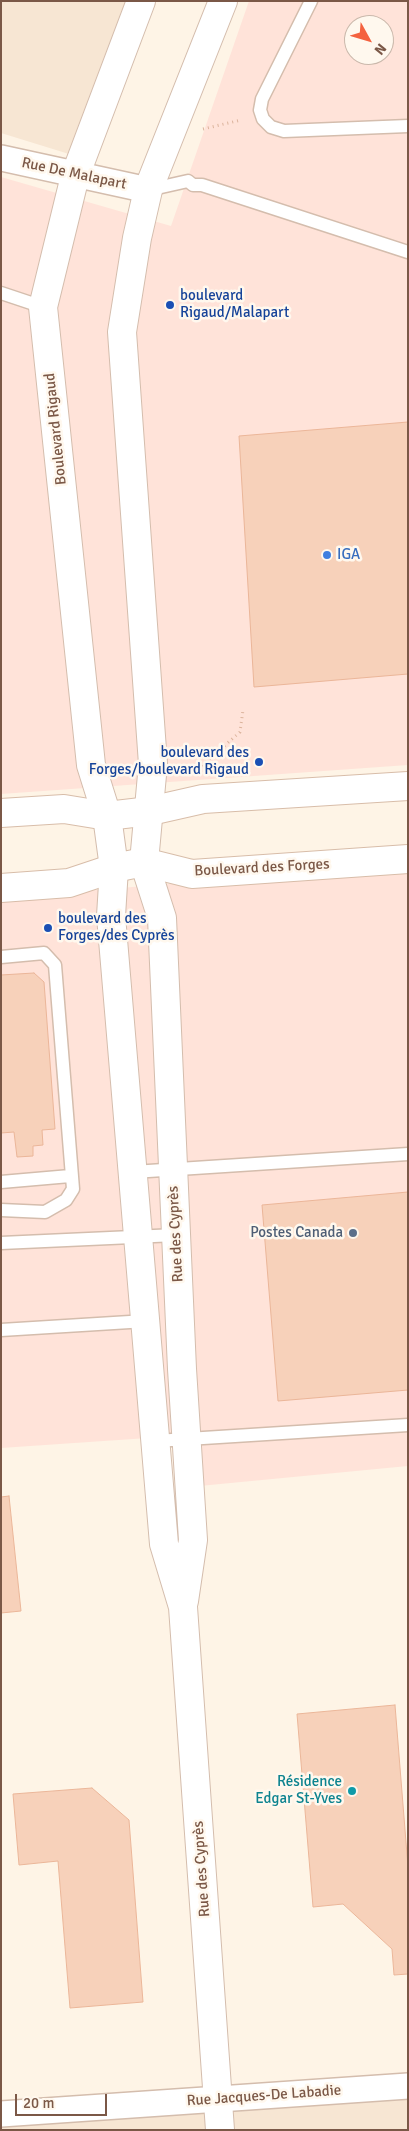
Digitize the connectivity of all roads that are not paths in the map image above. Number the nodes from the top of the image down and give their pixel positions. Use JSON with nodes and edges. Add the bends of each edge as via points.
{"nodes":[{"id":1,"x":141,"y":1,"type":"edge"},
{"id":2,"x":223,"y":1,"type":"edge"},
{"id":3,"x":311,"y":1,"type":"edge"},
{"id":4,"x":408,"y":126,"type":"edge"},
{"id":5,"x":1,"y":158,"type":"edge"},
{"id":6,"x":75,"y":176,"type":"junction"},
{"id":7,"x":148,"y":190,"type":"junction"},
{"id":8,"x":408,"y":252,"type":"edge"},
{"id":9,"x":1,"y":293,"type":"edge"},
{"id":10,"x":43,"y":307,"type":"junction"},
{"id":11,"x":408,"y":786,"type":"edge"},
{"id":12,"x":150,"y":811,"type":"junction"},
{"id":13,"x":1,"y":814,"type":"edge"},
{"id":14,"x":107,"y":816,"type":"junction"},
{"id":15,"x":408,"y":859,"type":"edge"},
{"id":16,"x":144,"y":862,"type":"junction"},
{"id":17,"x":114,"y":868,"type":"junction"},
{"id":18,"x":1,"y":888,"type":"edge"},
{"id":19,"x":1,"y":957,"type":"edge"},
{"id":20,"x":408,"y":1154,"type":"edge"},
{"id":21,"x":173,"y":1169,"type":"junction"},
{"id":22,"x":133,"y":1172,"type":"junction"},
{"id":23,"x":70,"y":1176,"type":"junction"},
{"id":24,"x":1,"y":1182,"type":"edge"},
{"id":25,"x":1,"y":1210,"type":"edge"},
{"id":26,"x":176,"y":1234,"type":"junction"},
{"id":27,"x":139,"y":1236,"type":"junction"},
{"id":28,"x":1,"y":1243,"type":"edge"},
{"id":29,"x":146,"y":1322,"type":"junction"},
{"id":30,"x":1,"y":1330,"type":"edge"},
{"id":31,"x":408,"y":1425,"type":"edge"},
{"id":32,"x":187,"y":1438,"type":"junction"},
{"id":33,"x":156,"y":1441,"type":"junction"},
{"id":34,"x":183,"y":1607,"type":"junction"},
{"id":35,"x":408,"y":2086,"type":"edge"},
{"id":36,"x":218,"y":2099,"type":"junction"},
{"id":37,"x":1,"y":2114,"type":"edge"},
{"id":38,"x":220,"y":2130,"type":"edge"}],
"edges":[{"from":1,"to":6,"type":"street","name":"Boulevard Rigaud"},
{"from":2,"to":7,"type":"street"},
{"from":3,"to":4,"type":"lane","via":[[262,99],[260,110],[263,119],[271,127],[284,131]]},
{"from":5,"to":6,"type":"street","name":"Rue De Malapart"},
{"from":6,"to":7,"type":"street","name":"Rue De Malapart"},
{"from":6,"to":10,"type":"street","name":"Boulevard Rigaud"},
{"from":7,"to":8,"type":"lane","via":[[188,181]]},
{"from":7,"to":12,"type":"street","via":[[122,332],[153,764]]},
{"from":9,"to":10,"type":"lane"},
{"from":10,"to":14,"type":"street","name":"Boulevard Rigaud","via":[[90,765]]},
{"from":11,"to":12,"type":"street","via":[[203,799]]},
{"from":12,"to":14,"type":"street"},
{"from":12,"to":16,"type":"street"},
{"from":13,"to":14,"type":"street","via":[[64,809]]},
{"from":14,"to":17,"type":"street","name":"Boulevard Rigaud"},
{"from":15,"to":16,"type":"street","name":"Boulevard des Forges","via":[[192,874]]},
{"from":16,"to":17,"type":"street","name":"Boulevard des Forges"},
{"from":16,"to":21,"type":"street","name":"Rue des Cyprès","via":[[162,918]]},
{"from":17,"to":18,"type":"street","name":"Boulevard des Forges","via":[[70,883]]},
{"from":17,"to":22,"type":"street","name":"Rue des Cyprès","via":[[111,916]]},
{"from":19,"to":23,"type":"lane","via":[[44,953],[55,965]]},
{"from":20,"to":21,"type":"lane"},
{"from":21,"to":22,"type":"lane"},
{"from":21,"to":26,"type":"street","name":"Rue des Cyprès"},
{"from":22,"to":27,"type":"street","name":"Rue des Cyprès"},
{"from":23,"to":24,"type":"lane"},
{"from":23,"to":25,"type":"lane","via":[[73,1189],[66,1200],[45,1212]]},
{"from":26,"to":27,"type":"lane"},
{"from":26,"to":32,"type":"street","name":"Rue des Cyprès"},
{"from":27,"to":28,"type":"lane"},
{"from":27,"to":29,"type":"street","name":"Rue des Cyprès"},
{"from":29,"to":30,"type":"lane"},
{"from":29,"to":33,"type":"street","name":"Rue des Cyprès"},
{"from":31,"to":32,"type":"lane"},
{"from":32,"to":33,"type":"lane"},
{"from":32,"to":34,"type":"street","name":"Rue des Cyprès","via":[[194,1540]]},
{"from":33,"to":34,"type":"street","name":"Rue des Cyprès","via":[[164,1544]]},
{"from":34,"to":36,"type":"street","name":"Rue des Cyprès"},
{"from":35,"to":36,"type":"street","name":"Rue Jacques-De Labadie"},
{"from":36,"to":37,"type":"street","name":"Rue Jacques-De Labadie"},
{"from":36,"to":38,"type":"street","name":"Rue des Cyprès"}]}
